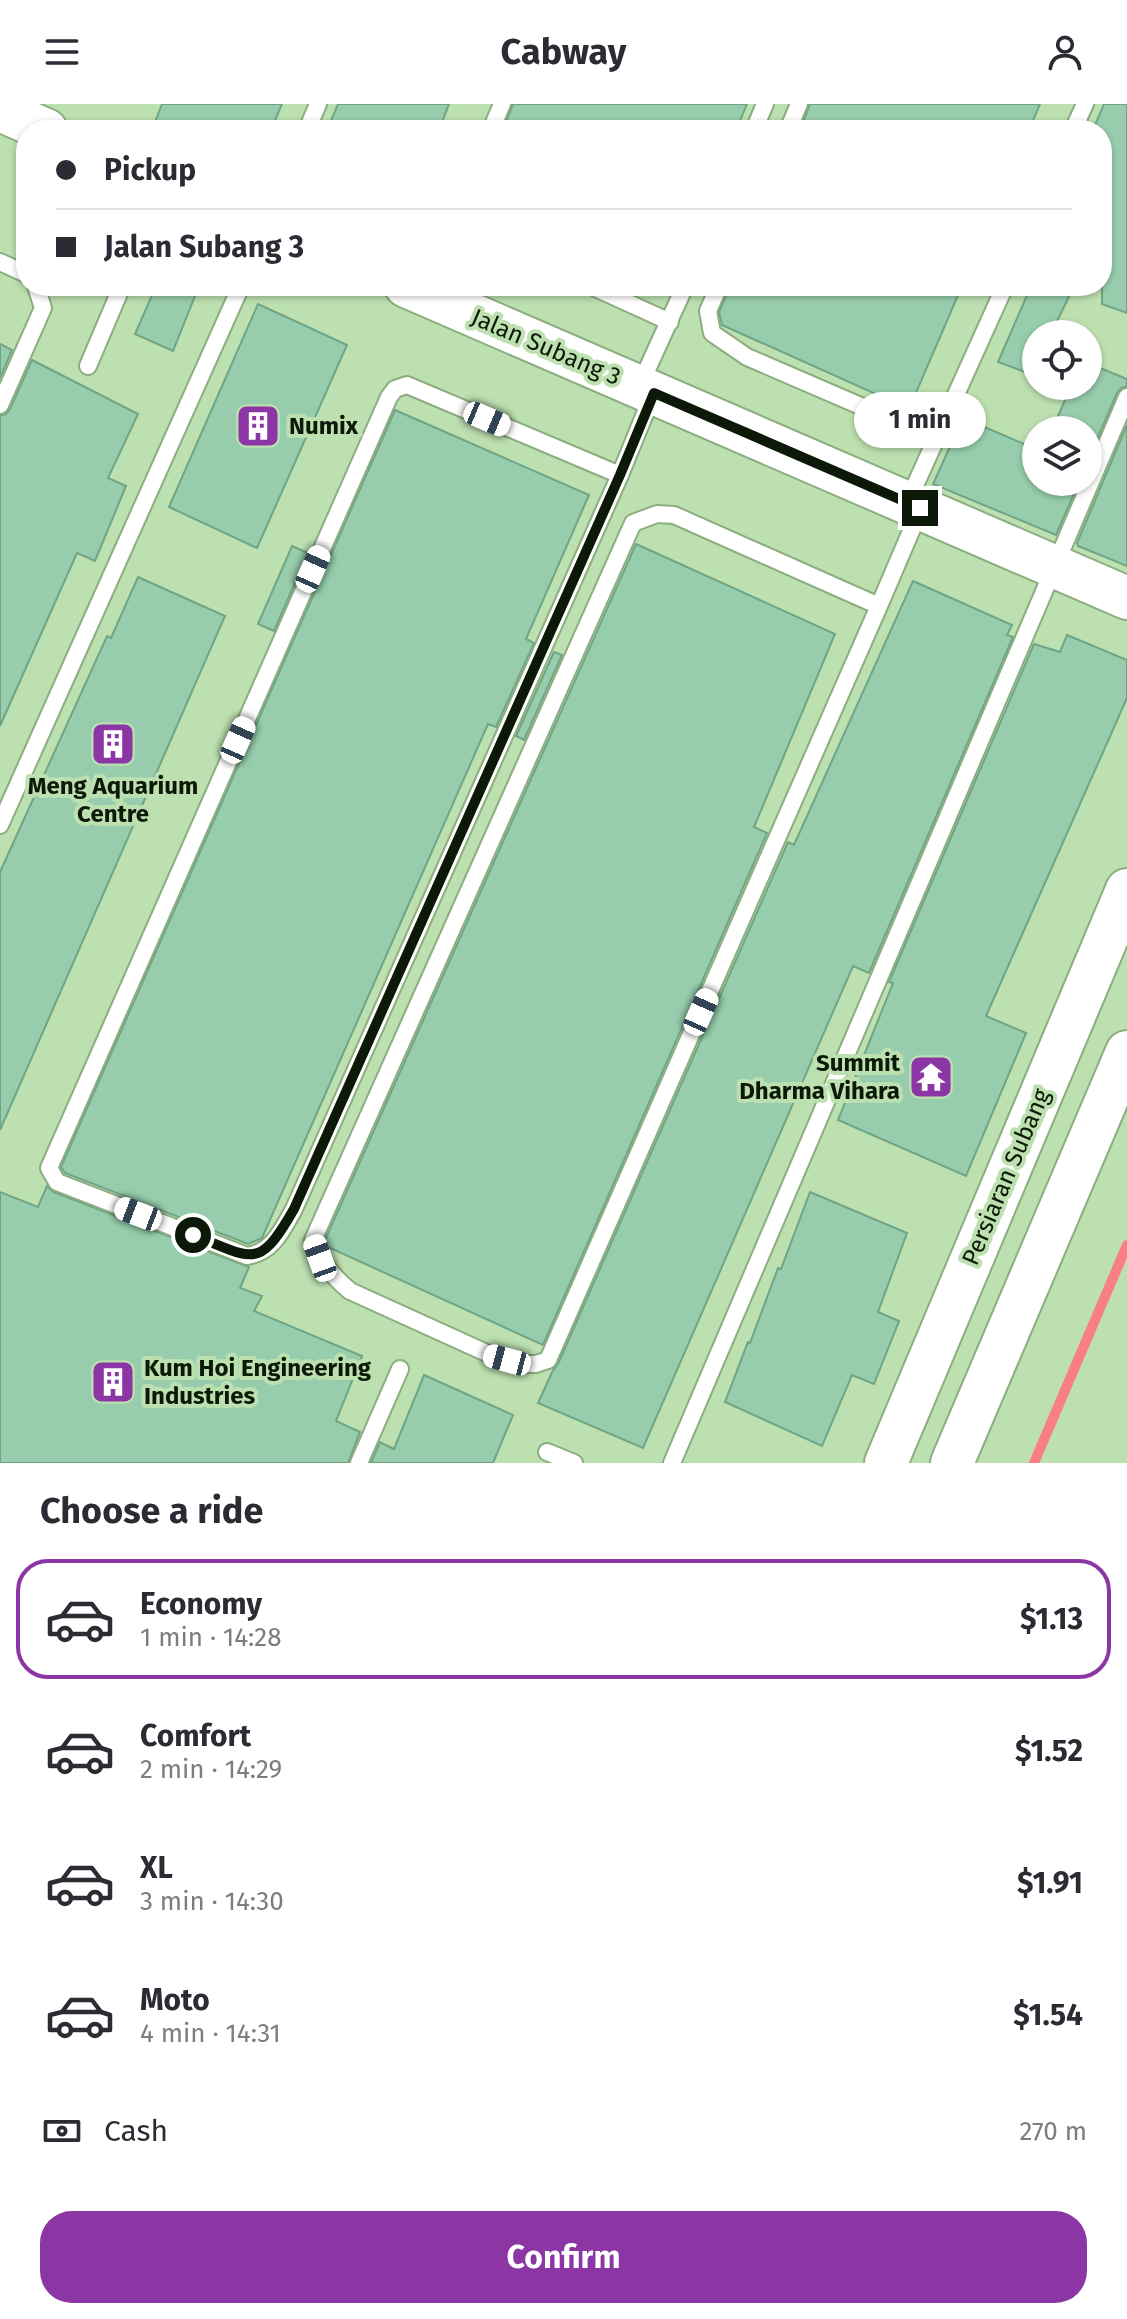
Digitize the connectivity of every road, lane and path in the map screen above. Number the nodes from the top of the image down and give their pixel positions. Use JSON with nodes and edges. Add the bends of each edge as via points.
{"nodes":[{"id":1,"x":0,"y":110,"type":"edge"},
{"id":2,"x":23,"y":120,"type":"edge"},
{"id":3,"x":39,"y":296,"type":"edge"},
{"id":4,"x":118,"y":296,"type":"edge"},
{"id":5,"x":237,"y":296,"type":"edge"},
{"id":6,"x":435,"y":296,"type":"edge"},
{"id":7,"x":613,"y":296,"type":"edge"},
{"id":8,"x":681,"y":296,"type":"edge"},
{"id":9,"x":715,"y":296,"type":"edge"},
{"id":10,"x":1001,"y":296,"type":"edge"},
{"id":11,"x":670,"y":322,"type":"junction"},
{"id":12,"x":88,"y":366,"type":"dead end"},
{"id":13,"x":646,"y":390,"type":"junction"},
{"id":14,"x":1127,"y":397,"type":"edge"},
{"id":15,"x":0,"y":405,"type":"edge"},
{"id":16,"x":937,"y":439,"type":"junction"},
{"id":17,"x":620,"y":475,"type":"junction"},
{"id":18,"x":914,"y":506,"type":"junction"},
{"id":19,"x":1054,"y":566,"type":"junction"},
{"id":20,"x":1127,"y":598,"type":"edge"},
{"id":21,"x":879,"y":606,"type":"junction"},
{"id":22,"x":0,"y":825,"type":"edge"},
{"id":23,"x":1127,"y":890,"type":"edge"},
{"id":24,"x":1127,"y":1052,"type":"edge"},
{"id":25,"x":400,"y":1369,"type":"dead end"},
{"id":26,"x":547,"y":1452,"type":"dead end"},
{"id":27,"x":359,"y":1463,"type":"edge"},
{"id":28,"x":574,"y":1463,"type":"edge"},
{"id":29,"x":672,"y":1463,"type":"edge"},
{"id":30,"x":886,"y":1463,"type":"edge"},
{"id":31,"x":952,"y":1463,"type":"edge"}],
"edges":[{"from":1,"to":2,"type":"street"},
{"from":3,"to":15,"type":"lane","via":[[43,308]]},
{"from":4,"to":12,"type":"lane"},
{"from":5,"to":22,"type":"lane"},
{"from":6,"to":13,"type":"street","name":"Jalan Subang 3"},
{"from":7,"to":11,"type":"lane"},
{"from":8,"to":11,"type":"lane"},
{"from":9,"to":16,"type":"lane","via":[[708,311],[712,333],[747,357]]},
{"from":10,"to":16,"type":"lane"},
{"from":11,"to":13,"type":"lane"},
{"from":13,"to":17,"type":"lane"},
{"from":13,"to":18,"type":"street","name":"Jalan Subang 3"},
{"from":14,"to":19,"type":"lane"},
{"from":16,"to":18,"type":"lane"},
{"from":17,"to":17,"type":"lane","via":[[407,385],[395,389],[49,1168],[57,1182],[247,1256],[260,1254],[277,1239]]},
{"from":18,"to":19,"type":"street","name":"Jalan Subang 3"},
{"from":18,"to":21,"type":"lane"},
{"from":19,"to":20,"type":"street","name":"Jalan Subang 3"},
{"from":19,"to":29,"type":"lane"},
{"from":21,"to":21,"type":"lane","via":[[548,1360],[524,1364],[491,1355],[350,1291],[332,1276],[313,1240],[633,523],[657,514],[674,515]]},
{"from":23,"to":30,"type":"street","name":"Persiaran Subang"},
{"from":24,"to":31,"type":"street"},
{"from":25,"to":27,"type":"lane"},
{"from":26,"to":28,"type":"lane"}]}
